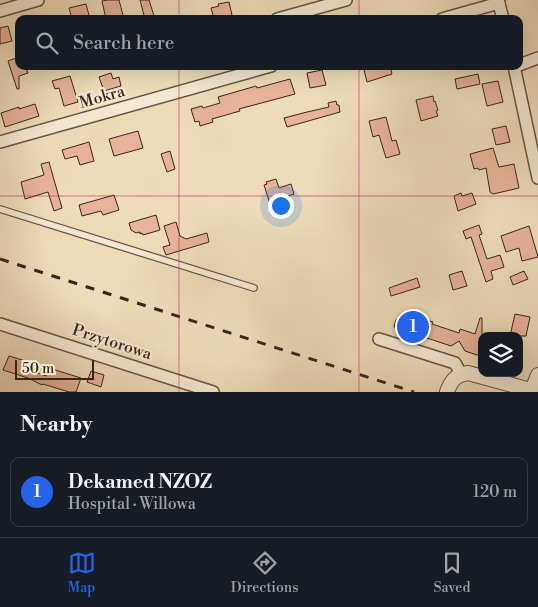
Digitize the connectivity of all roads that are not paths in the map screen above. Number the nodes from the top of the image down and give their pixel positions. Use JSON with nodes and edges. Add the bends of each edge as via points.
{"nodes":[{"id":1,"x":38,"y":0,"type":"edge"},
{"id":2,"x":346,"y":0,"type":"edge"},
{"id":3,"x":499,"y":1,"type":"edge"},
{"id":4,"x":0,"y":11,"type":"edge"},
{"id":5,"x":292,"y":15,"type":"edge"},
{"id":6,"x":455,"y":15,"type":"edge"},
{"id":7,"x":502,"y":15,"type":"edge"},
{"id":8,"x":538,"y":58,"type":"edge"},
{"id":9,"x":523,"y":63,"type":"edge"},
{"id":10,"x":258,"y":70,"type":"edge"},
{"id":11,"x":517,"y":70,"type":"edge"},
{"id":12,"x":0,"y":142,"type":"edge"},
{"id":13,"x":538,"y":178,"type":"edge"},
{"id":14,"x":0,"y":209,"type":"edge"},
{"id":15,"x":254,"y":288,"type":"dead end"},
{"id":16,"x":0,"y":324,"type":"edge"},
{"id":17,"x":379,"y":339,"type":"dead end"},
{"id":18,"x":461,"y":374,"type":"junction"},
{"id":19,"x":538,"y":375,"type":"edge"},
{"id":20,"x":535,"y":391,"type":"edge"},
{"id":21,"x":213,"y":392,"type":"edge"},
{"id":22,"x":447,"y":392,"type":"edge"}],
"edges":[{"from":1,"to":4,"type":"street"},
{"from":2,"to":5,"type":"street"},
{"from":3,"to":6,"type":"street"},
{"from":3,"to":7,"type":"street"},
{"from":8,"to":9,"type":"street"},
{"from":10,"to":12,"type":"street","name":"Mokra"},
{"from":11,"to":13,"type":"street"},
{"from":14,"to":15,"type":"lane"},
{"from":16,"to":21,"type":"street","name":"Przytorowa"},
{"from":17,"to":18,"type":"street","via":[[455,363]]},
{"from":18,"to":20,"type":"street","via":[[474,374]]},
{"from":18,"to":22,"type":"street","via":[[450,383]]},
{"from":19,"to":20,"type":"street"}]}
